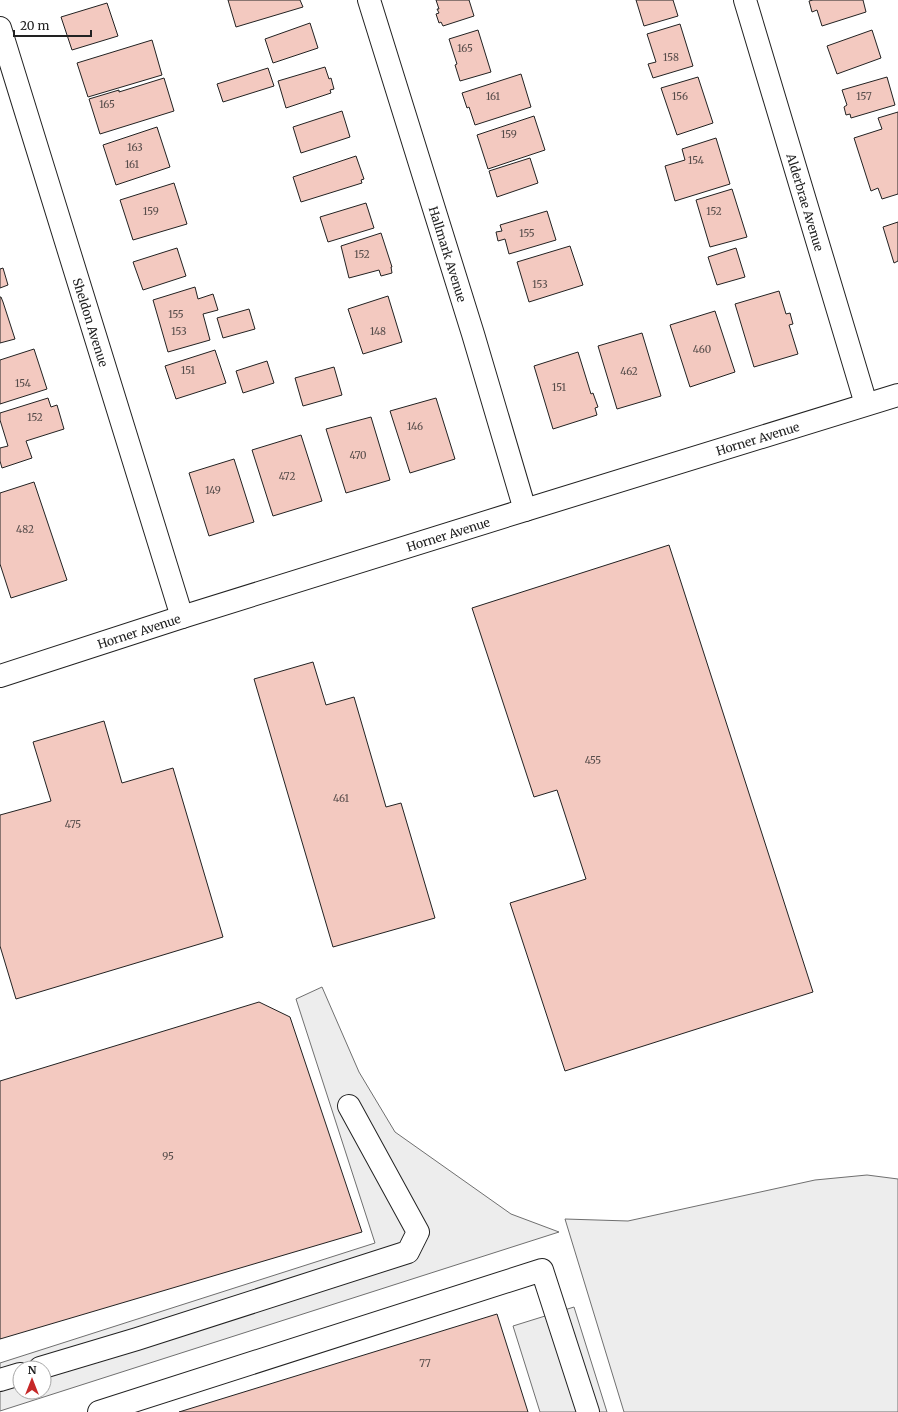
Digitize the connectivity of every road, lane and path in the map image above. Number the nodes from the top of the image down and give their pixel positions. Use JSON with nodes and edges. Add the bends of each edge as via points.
{"nodes":[{"id":1,"x":369,"y":0,"type":"edge"},
{"id":2,"x":745,"y":0,"type":"edge"},
{"id":3,"x":0,"y":28,"type":"edge"},
{"id":4,"x":898,"y":395,"type":"edge"},
{"id":5,"x":866,"y":404,"type":"junction"},
{"id":6,"x":525,"y":510,"type":"junction"},
{"id":7,"x":182,"y":617,"type":"junction"},
{"id":8,"x":0,"y":676,"type":"edge"},
{"id":9,"x":349,"y":1106,"type":"dead end"},
{"id":10,"x":52,"y":1364,"type":"edge"},
{"id":11,"x":12,"y":1376,"type":"edge"},
{"id":12,"x":0,"y":1380,"type":"edge"},
{"id":13,"x":99,"y":1412,"type":"edge"},
{"id":14,"x":588,"y":1412,"type":"edge"}],
"edges":[{"from":1,"to":6,"type":"street","name":"Hallmark Avenue"},
{"from":2,"to":5,"type":"street","name":"Alderbrae Avenue"},
{"from":3,"to":7,"type":"street","name":"Sheldon Avenue"},
{"from":4,"to":5,"type":"street","name":"Horner Avenue"},
{"from":5,"to":6,"type":"street","name":"Horner Avenue"},
{"from":6,"to":7,"type":"street","name":"Horner Avenue"},
{"from":7,"to":8,"type":"street","name":"Horner Avenue"},
{"from":9,"to":10,"type":"street","via":[[418,1232],[408,1252]]},
{"from":11,"to":12,"type":"street"},
{"from":13,"to":14,"type":"street","via":[[542,1270]]}]}
